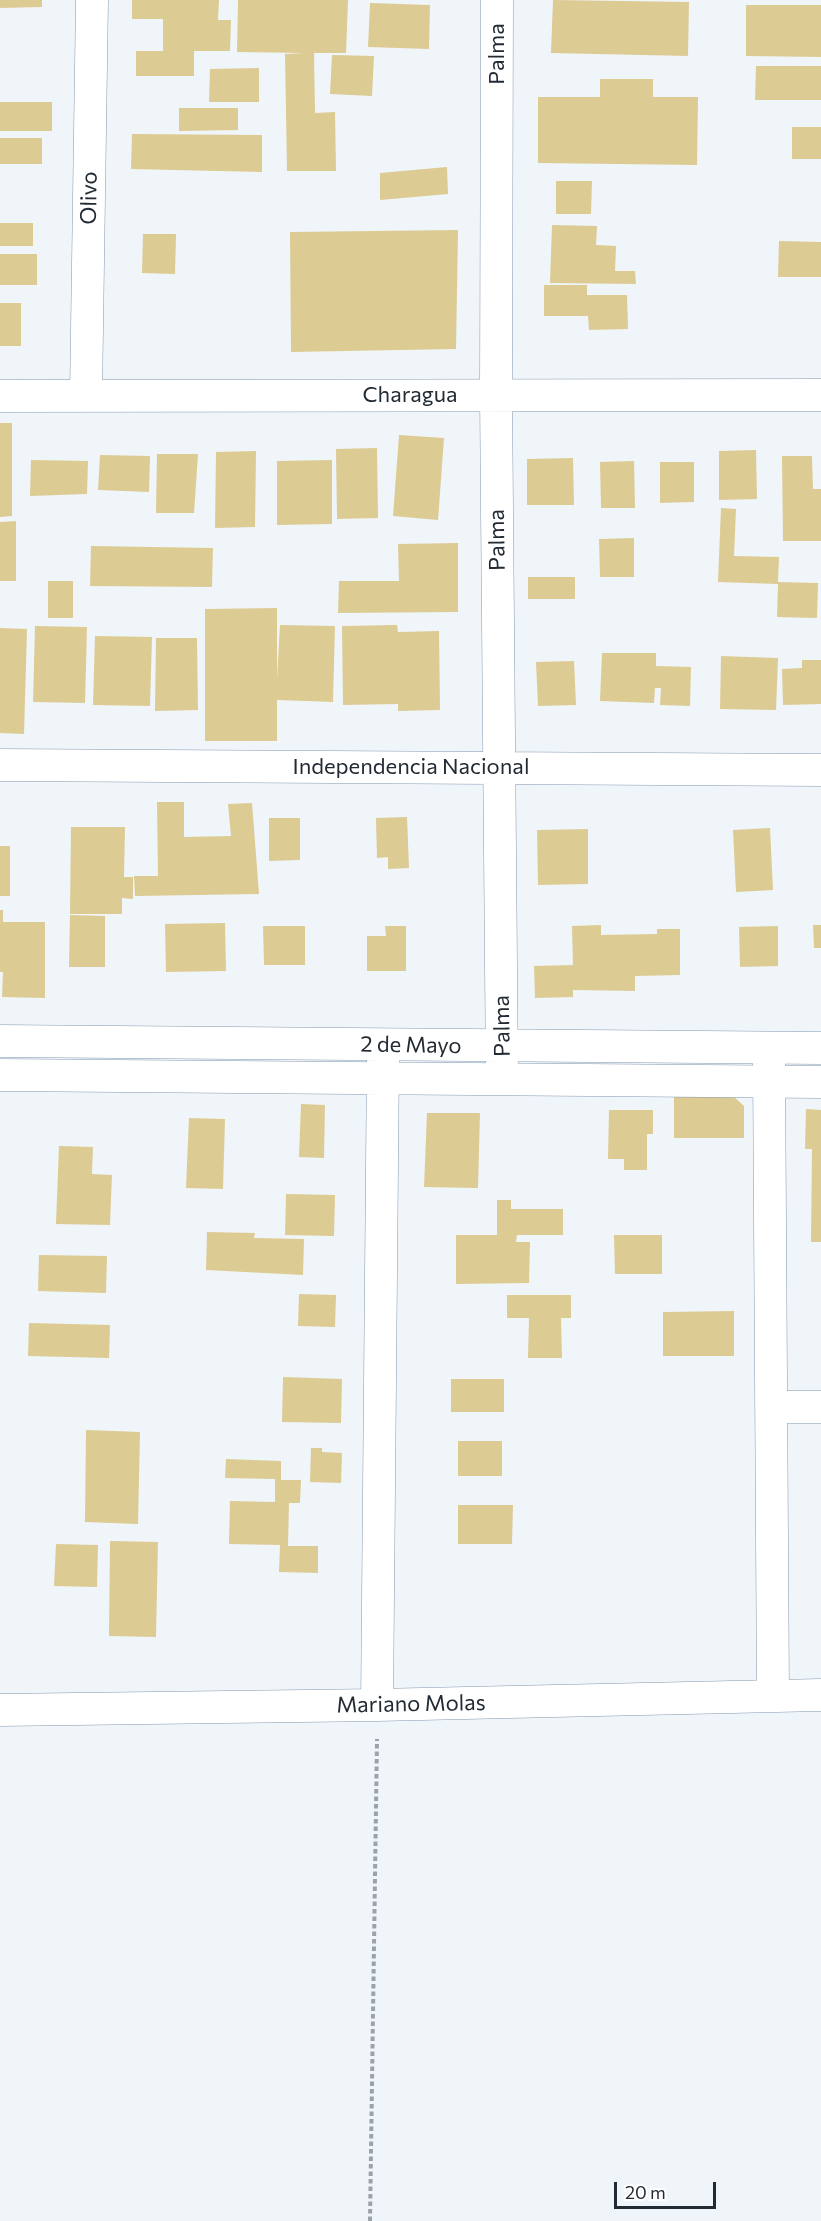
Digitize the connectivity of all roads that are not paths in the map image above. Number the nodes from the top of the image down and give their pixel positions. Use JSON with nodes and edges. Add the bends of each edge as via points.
{"nodes":[{"id":1,"x":92,"y":0,"type":"edge"},
{"id":2,"x":497,"y":0,"type":"edge"},
{"id":3,"x":86,"y":395,"type":"junction"},
{"id":4,"x":496,"y":395,"type":"junction"},
{"id":5,"x":821,"y":395,"type":"edge"},
{"id":6,"x":0,"y":396,"type":"edge"},
{"id":7,"x":0,"y":765,"type":"edge"},
{"id":8,"x":499,"y":767,"type":"junction"},
{"id":9,"x":821,"y":770,"type":"edge"},
{"id":10,"x":0,"y":1041,"type":"edge"},
{"id":11,"x":384,"y":1044,"type":"junction"},
{"id":12,"x":502,"y":1046,"type":"junction"},
{"id":13,"x":769,"y":1048,"type":"junction"},
{"id":14,"x":821,"y":1048,"type":"edge"},
{"id":15,"x":0,"y":1075,"type":"edge"},
{"id":16,"x":383,"y":1078,"type":"junction"},
{"id":17,"x":502,"y":1079,"type":"junction"},
{"id":18,"x":769,"y":1081,"type":"junction"},
{"id":19,"x":821,"y":1082,"type":"edge"},
{"id":20,"x":771,"y":1407,"type":"junction"},
{"id":21,"x":821,"y":1407,"type":"edge"},
{"id":22,"x":821,"y":1695,"type":"edge"},
{"id":23,"x":773,"y":1696,"type":"junction"},
{"id":24,"x":378,"y":1705,"type":"junction"},
{"id":25,"x":0,"y":1710,"type":"edge"}],
"edges":[{"from":1,"to":3,"type":"street","name":"Olivo"},
{"from":2,"to":4,"type":"street","name":"Palma"},
{"from":3,"to":4,"type":"street","name":"Charagua"},
{"from":3,"to":6,"type":"street","name":"Charagua"},
{"from":4,"to":5,"type":"street","name":"Charagua"},
{"from":4,"to":8,"type":"street","name":"Palma"},
{"from":7,"to":8,"type":"street","name":"Independencia Nacional"},
{"from":8,"to":9,"type":"street","name":"Independencia Nacional"},
{"from":8,"to":12,"type":"street","name":"Palma"},
{"from":10,"to":11,"type":"street","name":"2 de Mayo"},
{"from":11,"to":12,"type":"street","name":"2 de Mayo"},
{"from":11,"to":16,"type":"street"},
{"from":12,"to":13,"type":"street","name":"2 de Mayo"},
{"from":12,"to":17,"type":"street","name":"Palma"},
{"from":13,"to":14,"type":"street","name":"2 de Mayo"},
{"from":13,"to":18,"type":"street"},
{"from":15,"to":16,"type":"street","name":"2 de Mayo"},
{"from":16,"to":17,"type":"street","name":"2 de Mayo"},
{"from":16,"to":24,"type":"street"},
{"from":17,"to":18,"type":"street","name":"2 de Mayo"},
{"from":18,"to":19,"type":"street","name":"2 de Mayo"},
{"from":18,"to":20,"type":"street"},
{"from":20,"to":21,"type":"street"},
{"from":20,"to":23,"type":"street"},
{"from":22,"to":23,"type":"street","name":"Mariano Molas"},
{"from":23,"to":24,"type":"street","name":"Mariano Molas"},
{"from":24,"to":25,"type":"street","name":"Mariano Molas"}]}
